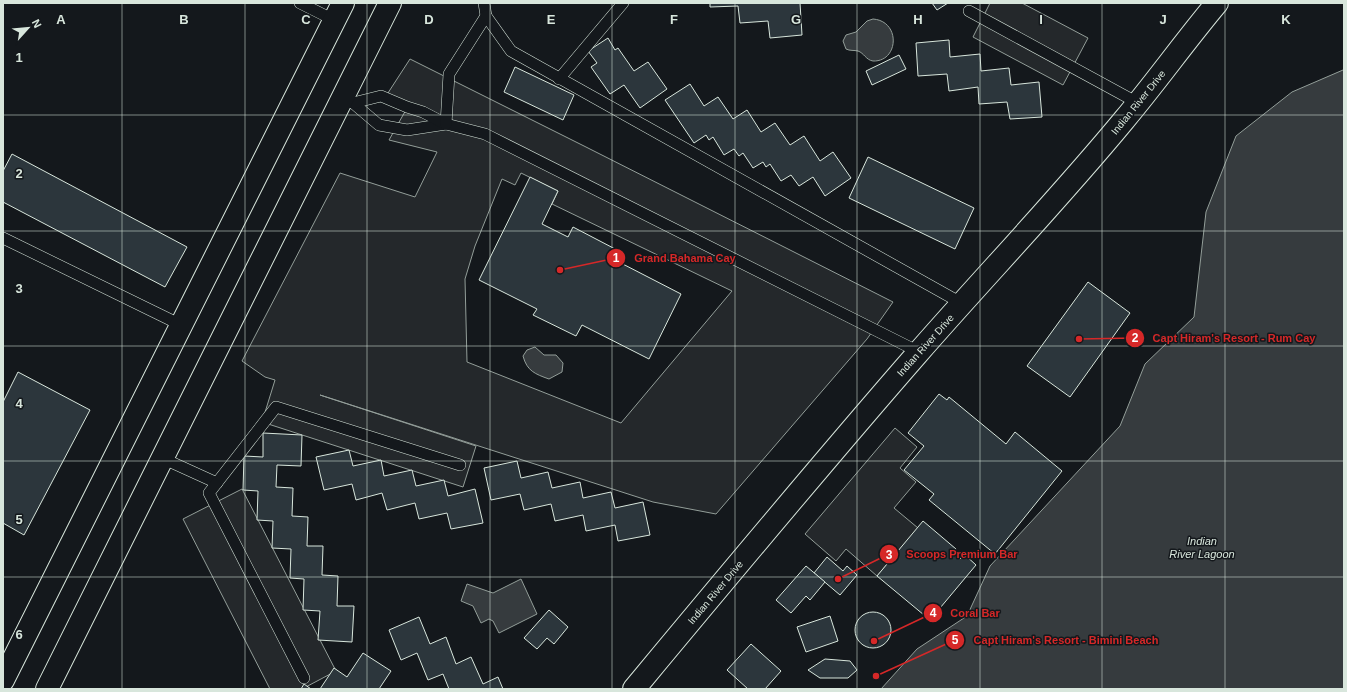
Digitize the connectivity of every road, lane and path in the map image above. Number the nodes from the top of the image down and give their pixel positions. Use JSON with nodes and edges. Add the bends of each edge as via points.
{"nodes":[{"id":1,"x":300,"y":3,"type":"edge"},
{"id":2,"x":390,"y":3,"type":"edge"},
{"id":3,"x":484,"y":3,"type":"edge"},
{"id":4,"x":623,"y":3,"type":"edge"},
{"id":5,"x":1217,"y":3,"type":"edge"},
{"id":6,"x":969,"y":11,"type":"dead end"},
{"id":7,"x":338,"y":12,"type":"edge"},
{"id":8,"x":486,"y":16,"type":"junction"},
{"id":9,"x":559,"y":79,"type":"junction"},
{"id":10,"x":348,"y":100,"type":"junction"},
{"id":11,"x":1138,"y":103,"type":"junction"},
{"id":12,"x":446,"y":124,"type":"junction"},
{"id":13,"x":3,"y":238,"type":"edge"},
{"id":14,"x":963,"y":304,"type":"junction"},
{"id":15,"x":181,"y":325,"type":"junction"},
{"id":16,"x":919,"y":352,"type":"junction"},
{"id":17,"x":162,"y":458,"type":"junction"},
{"id":18,"x":460,"y":465,"type":"dead end"},
{"id":19,"x":217,"y":483,"type":"junction"},
{"id":20,"x":304,"y":678,"type":"dead end"},
{"id":21,"x":3,"y":680,"type":"edge"},
{"id":22,"x":47,"y":689,"type":"edge"},
{"id":23,"x":634,"y":689,"type":"edge"}],
"edges":[{"from":1,"to":7,"type":"lane"},
{"from":2,"to":10,"type":"main road"},
{"from":3,"to":8,"type":"lane"},
{"from":4,"to":9,"type":"lane"},
{"from":5,"to":11,"type":"main road","name":"Indian River Drive"},
{"from":6,"to":11,"type":"lane"},
{"from":7,"to":15,"type":"main road"},
{"from":8,"to":9,"type":"lane","via":[[511,51]]},
{"from":8,"to":12,"type":"lane","via":[[449,74]]},
{"from":9,"to":14,"type":"lane"},
{"from":10,"to":12,"type":"lane","via":[[382,96]]},
{"from":10,"to":12,"type":"lane","via":[[379,124],[407,130]]},
{"from":10,"to":17,"type":"main road"},
{"from":11,"to":14,"type":"main road","name":"Indian River Drive"},
{"from":12,"to":16,"type":"lane","via":[[485,134]]},
{"from":13,"to":15,"type":"lane"},
{"from":14,"to":16,"type":"main road","name":"Indian River Drive"},
{"from":15,"to":21,"type":"main road"},
{"from":16,"to":23,"type":"main road","name":"Indian River Drive"},
{"from":17,"to":19,"type":"lane"},
{"from":17,"to":22,"type":"main road"},
{"from":18,"to":19,"type":"lane","via":[[276,407]]},
{"from":19,"to":20,"type":"lane","via":[[209,493]]}]}
